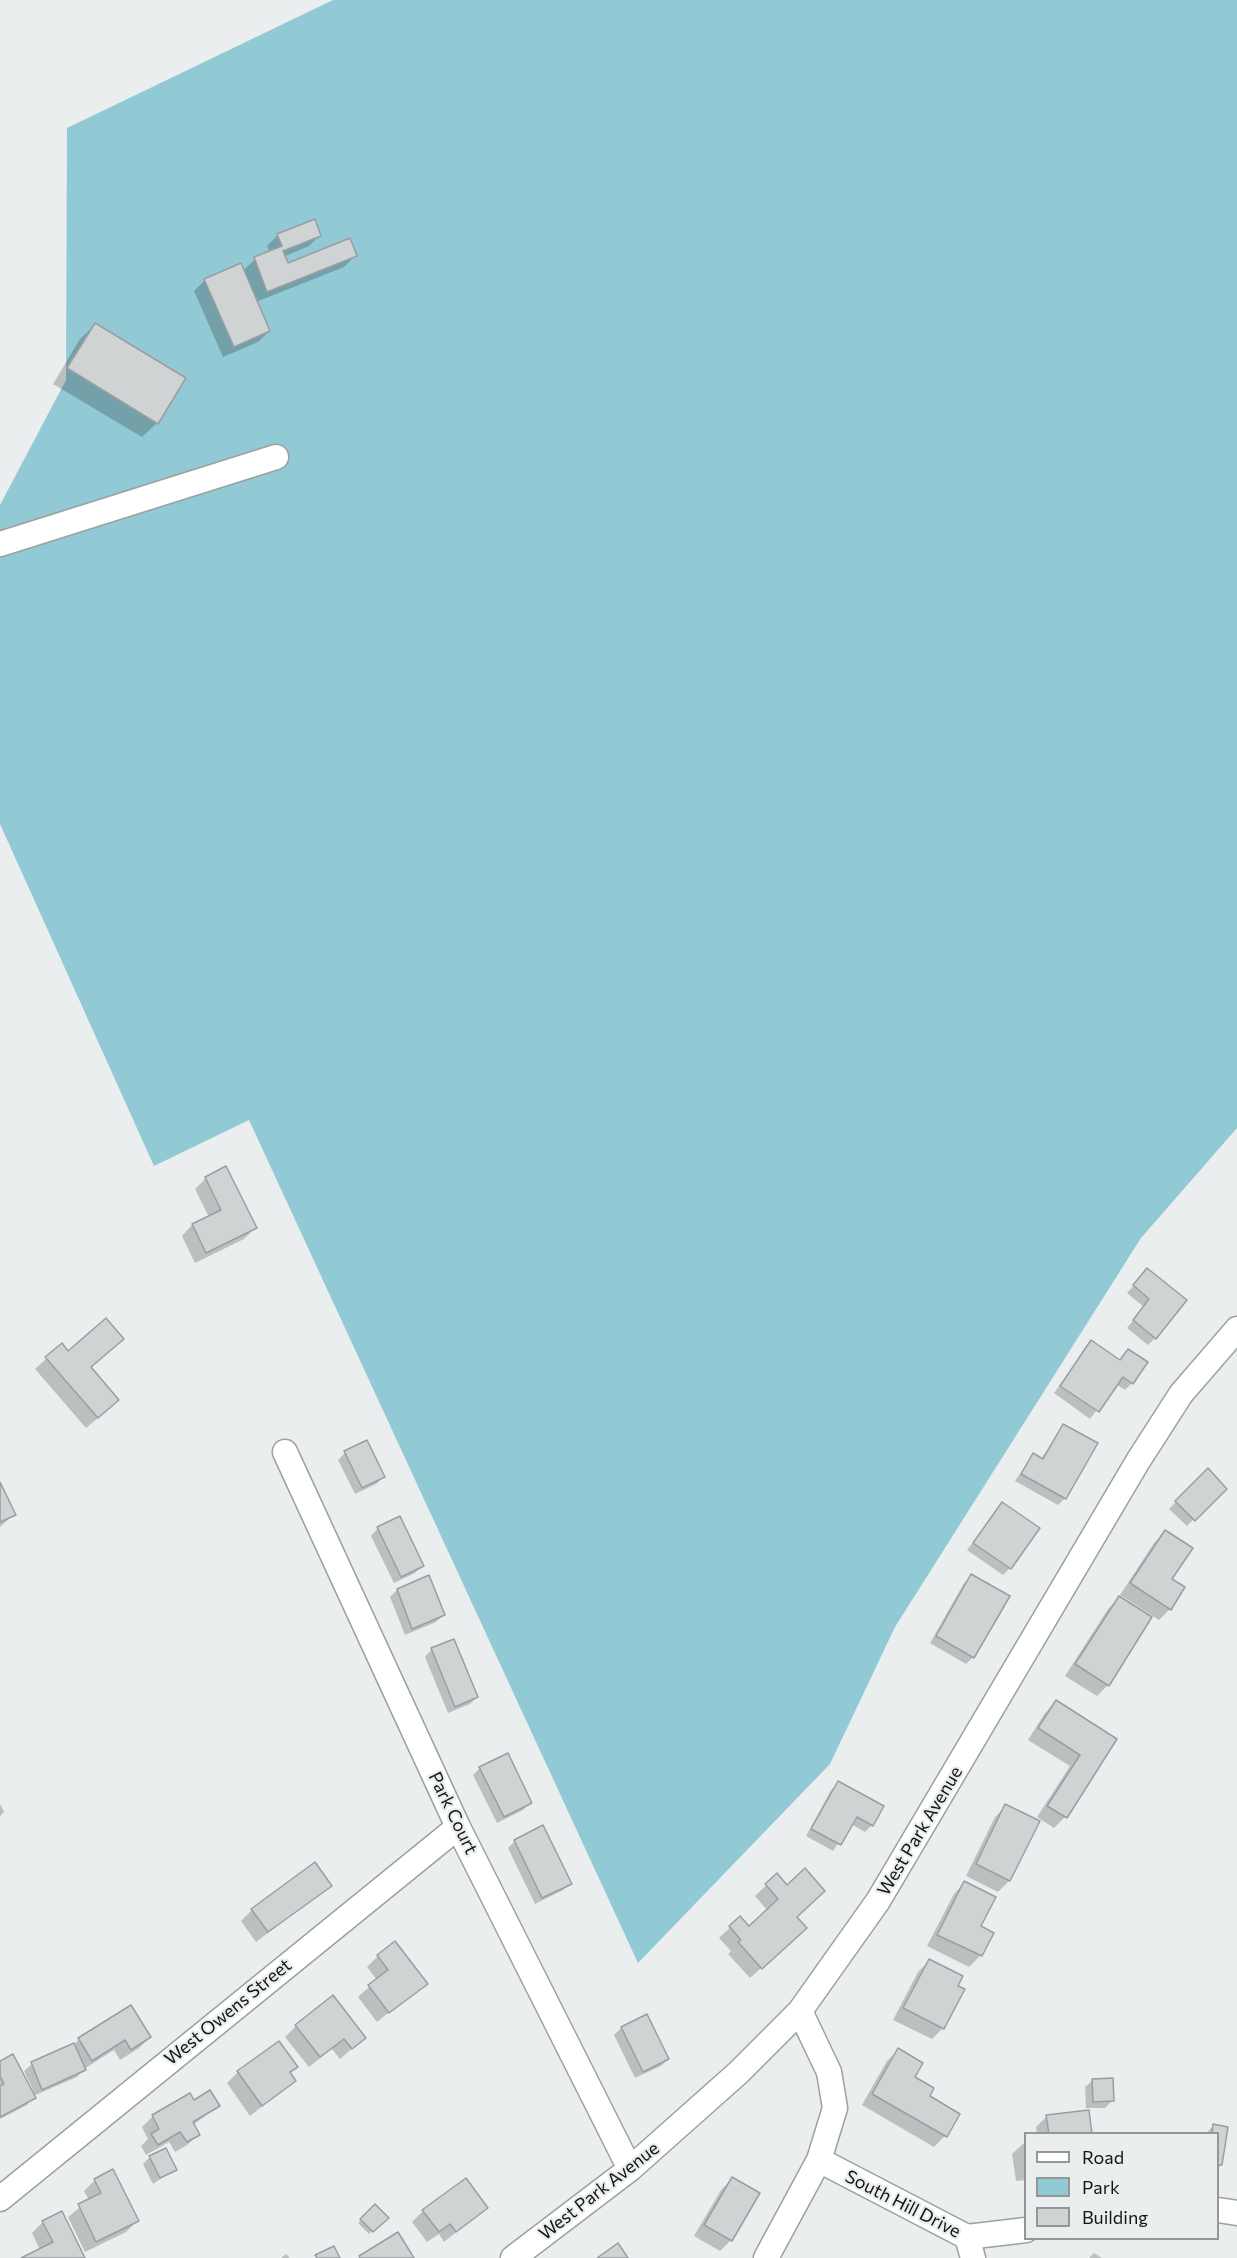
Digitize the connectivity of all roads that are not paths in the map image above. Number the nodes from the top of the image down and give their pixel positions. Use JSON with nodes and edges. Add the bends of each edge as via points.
{"nodes":[{"id":1,"x":276,"y":457,"type":"dead end"},
{"id":2,"x":0,"y":543,"type":"edge"},
{"id":3,"x":1237,"y":1329,"type":"edge"},
{"id":4,"x":285,"y":1452,"type":"dead end"},
{"id":5,"x":458,"y":1827,"type":"junction"},
{"id":6,"x":800,"y":2011,"type":"junction"},
{"id":7,"x":819,"y":2160,"type":"junction"},
{"id":8,"x":630,"y":2169,"type":"junction"},
{"id":9,"x":0,"y":2199,"type":"edge"},
{"id":10,"x":1219,"y":2210,"type":"edge"},
{"id":11,"x":1237,"y":2213,"type":"edge"},
{"id":12,"x":1024,"y":2231,"type":"edge"},
{"id":13,"x":970,"y":2247,"type":"edge"},
{"id":14,"x":513,"y":2258,"type":"edge"},
{"id":15,"x":765,"y":2258,"type":"edge"}],
"edges":[{"from":1,"to":2,"type":"street"},
{"from":3,"to":6,"type":"street","name":"West Park Avenue","via":[[1181,1394],[1138,1461],[878,1901]]},
{"from":4,"to":5,"type":"street","name":"Park Court"},
{"from":5,"to":8,"type":"street","name":"Park Court"},
{"from":5,"to":9,"type":"street","name":"West Owens Street"},
{"from":6,"to":7,"type":"street","via":[[829,2072],[835,2108]]},
{"from":6,"to":8,"type":"street","name":"West Park Avenue","via":[[738,2073]]},
{"from":7,"to":13,"type":"street","name":"South Hill Drive"},
{"from":7,"to":15,"type":"street"},
{"from":8,"to":14,"type":"street","name":"West Park Avenue"},
{"from":10,"to":11,"type":"street"},
{"from":12,"to":13,"type":"street","name":"South Hill Drive"}]}
